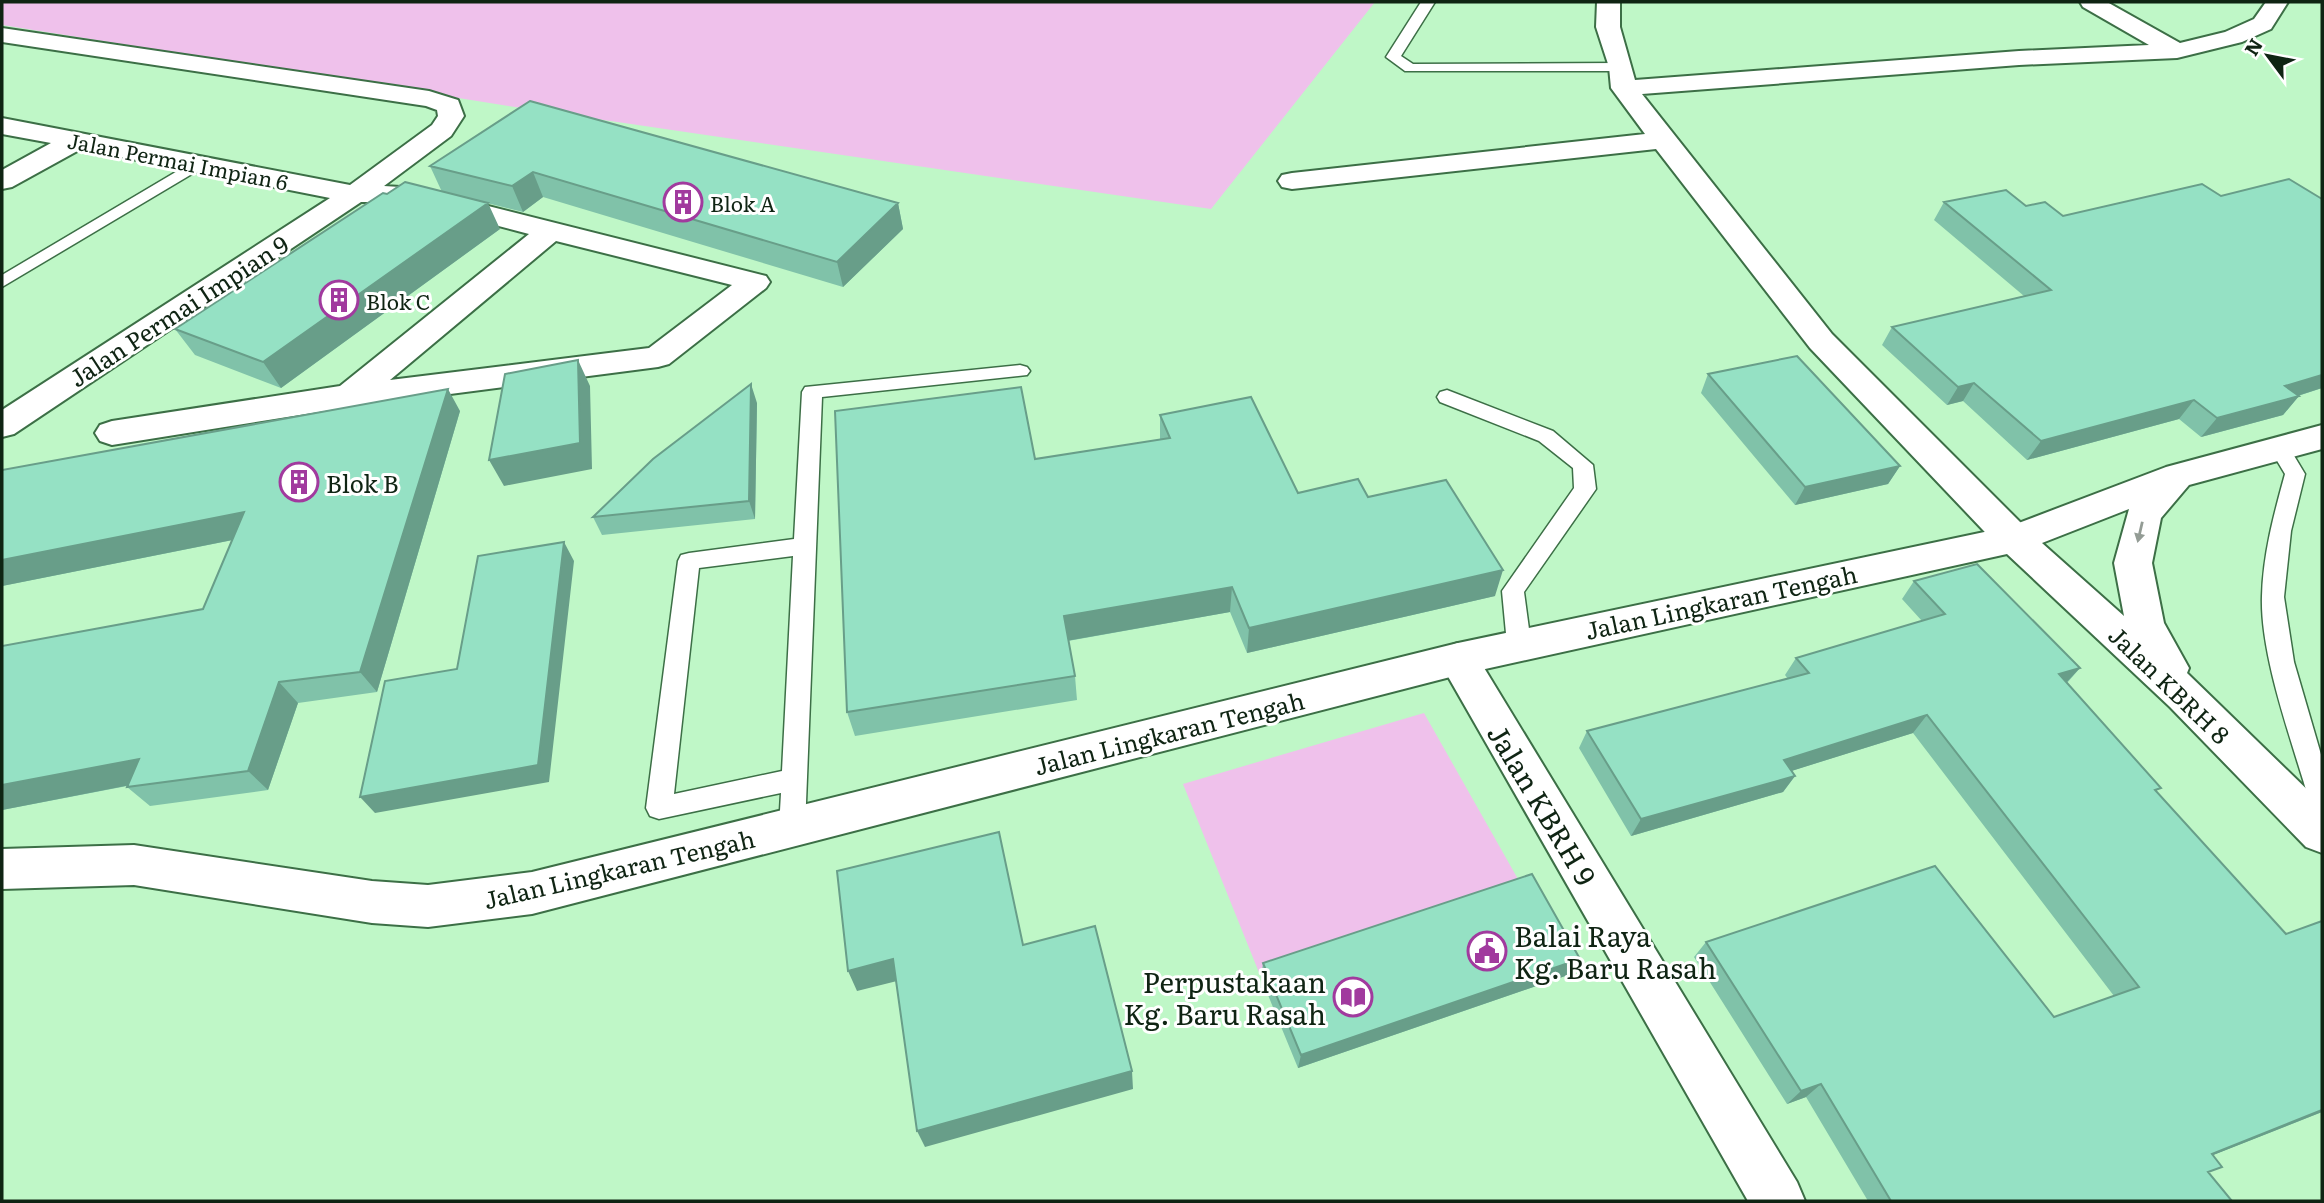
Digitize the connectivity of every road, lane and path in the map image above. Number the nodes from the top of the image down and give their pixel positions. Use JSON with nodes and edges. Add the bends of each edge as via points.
{"nodes":[{"id":1,"x":1428,"y":2,"type":"edge"},
{"id":2,"x":1608,"y":2,"type":"edge"},
{"id":3,"x":2091,"y":2,"type":"edge"},
{"id":4,"x":2277,"y":2,"type":"edge"},
{"id":5,"x":2,"y":35,"type":"edge"},
{"id":6,"x":2177,"y":51,"type":"junction"},
{"id":7,"x":1622,"y":78,"type":"junction"},
{"id":8,"x":2,"y":126,"type":"edge"},
{"id":9,"x":1665,"y":140,"type":"junction"},
{"id":10,"x":76,"y":141,"type":"junction"},
{"id":11,"x":196,"y":165,"type":"junction"},
{"id":12,"x":2,"y":181,"type":"edge"},
{"id":13,"x":1292,"y":181,"type":"dead end"},
{"id":14,"x":355,"y":194,"type":"junction"},
{"id":15,"x":549,"y":232,"type":"junction"},
{"id":16,"x":2,"y":282,"type":"edge"},
{"id":17,"x":1020,"y":371,"type":"dead end"},
{"id":18,"x":350,"y":396,"type":"junction"},
{"id":19,"x":1447,"y":397,"type":"dead end"},
{"id":20,"x":2,"y":426,"type":"edge"},
{"id":21,"x":112,"y":433,"type":"dead end"},
{"id":22,"x":2322,"y":438,"type":"edge"},
{"id":23,"x":2280,"y":449,"type":"junction"},
{"id":24,"x":2178,"y":477,"type":"junction"},
{"id":25,"x":2014,"y":539,"type":"junction"},
{"id":26,"x":805,"y":546,"type":"junction"},
{"id":27,"x":1519,"y":645,"type":"junction"},
{"id":28,"x":1458,"y":659,"type":"junction"},
{"id":29,"x":2184,"y":695,"type":"junction"},
{"id":30,"x":794,"y":779,"type":"junction"},
{"id":31,"x":2279,"y":791,"type":"junction"},
{"id":32,"x":2322,"y":802,"type":"edge"},
{"id":33,"x":792,"y":828,"type":"junction"},
{"id":34,"x":2322,"y":833,"type":"edge"},
{"id":35,"x":2,"y":869,"type":"edge"},
{"id":36,"x":1778,"y":1201,"type":"edge"}],
"edges":[{"from":1,"to":7,"type":"lane","via":[[1393,57],[1410,68]]},
{"from":2,"to":7,"type":"street","via":[[1608,27]]},
{"from":3,"to":6,"type":"street"},
{"from":4,"to":6,"type":"street","via":[[2263,24]]},
{"from":5,"to":14,"type":"street","name":"Jalan Permai Impian 9","via":[[449,105],[451,116],[442,130]]},
{"from":6,"to":7,"type":"street"},
{"from":7,"to":9,"type":"street","name":"Jalan KBRH 8"},
{"from":8,"to":10,"type":"street","name":"Jalan Permai Impian 6"},
{"from":9,"to":13,"type":"street"},
{"from":9,"to":25,"type":"street","name":"Jalan KBRH 8","via":[[1821,341]]},
{"from":10,"to":11,"type":"street","name":"Jalan Permai Impian 6"},
{"from":10,"to":12,"type":"street"},
{"from":11,"to":14,"type":"street","name":"Jalan Permai Impian 6"},
{"from":11,"to":16,"type":"lane"},
{"from":14,"to":15,"type":"street","name":"Jalan Permai Impian 6","via":[[407,194]]},
{"from":14,"to":20,"type":"street","name":"Jalan Permai Impian 9"},
{"from":15,"to":18,"type":"street"},
{"from":15,"to":18,"type":"street","name":"Jalan Permai Impian 6","via":[[755,282],[658,357]]},
{"from":17,"to":26,"type":"lane","via":[[812,392]]},
{"from":18,"to":21,"type":"street"},
{"from":19,"to":27,"type":"lane","via":[[1546,436],[1583,466],[1585,489],[1513,591]]},
{"from":22,"to":23,"type":"street","name":"Jalan Lingkaran Tengah"},
{"from":23,"to":24,"type":"street","name":"Jalan Lingkaran Tengah"},
{"from":23,"to":32,"type":"lane","via":[[2295,474],[2280,531],[2273,597],[2282,662]]},
{"from":24,"to":25,"type":"street","name":"Jalan Lingkaran Tengah"},
{"from":24,"to":29,"type":"street","one_way":true,"via":[[2144,514],[2133,564],[2145,624]]},
{"from":25,"to":27,"type":"street","name":"Jalan Lingkaran Tengah"},
{"from":25,"to":29,"type":"street","name":"Jalan KBRH 8"},
{"from":26,"to":30,"type":"lane"},
{"from":26,"to":30,"type":"lane","via":[[689,561],[659,808]]},
{"from":27,"to":28,"type":"street","name":"Jalan Lingkaran Tengah"},
{"from":28,"to":33,"type":"street","name":"Jalan Lingkaran Tengah"},
{"from":28,"to":36,"type":"street","name":"Jalan KBRH 9"},
{"from":29,"to":31,"type":"street","name":"Jalan KBRH 8"},
{"from":30,"to":33,"type":"lane"},
{"from":31,"to":32,"type":"street"},
{"from":31,"to":34,"type":"street","name":"Jalan KBRH 8"},
{"from":33,"to":35,"type":"street","name":"Jalan Lingkaran Tengah","via":[[531,892],[428,906],[372,902],[134,865]]}]}
